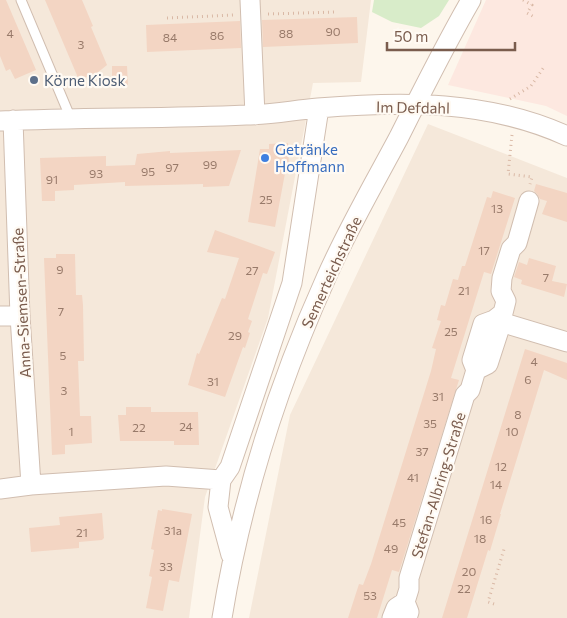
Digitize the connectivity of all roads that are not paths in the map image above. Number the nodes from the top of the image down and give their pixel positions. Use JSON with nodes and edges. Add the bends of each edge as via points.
{"nodes":[{"id":1,"x":22,"y":0,"type":"edge"},
{"id":2,"x":250,"y":0,"type":"edge"},
{"id":3,"x":471,"y":0,"type":"edge"},
{"id":4,"x":414,"y":104,"type":"junction"},
{"id":5,"x":319,"y":108,"type":"junction"},
{"id":6,"x":256,"y":115,"type":"junction"},
{"id":7,"x":71,"y":119,"type":"junction"},
{"id":8,"x":7,"y":121,"type":"edge"},
{"id":9,"x":567,"y":136,"type":"edge"},
{"id":10,"x":529,"y":201,"type":"road end"},
{"id":11,"x":0,"y":316,"type":"edge"},
{"id":12,"x":20,"y":316,"type":"junction"},
{"id":13,"x":494,"y":320,"type":"junction"},
{"id":14,"x":567,"y":342,"type":"edge"},
{"id":15,"x":221,"y":480,"type":"junction"},
{"id":16,"x":31,"y":485,"type":"junction"},
{"id":17,"x":0,"y":489,"type":"edge"},
{"id":18,"x":233,"y":560,"type":"junction"},
{"id":19,"x":406,"y":610,"type":"edge"},
{"id":20,"x":222,"y":618,"type":"edge"},
{"id":21,"x":392,"y":618,"type":"edge"}],
"edges":[{"from":1,"to":7,"type":"lane"},
{"from":2,"to":6,"type":"street"},
{"from":3,"to":4,"type":"street","name":"Semerteichstraße"},
{"from":4,"to":5,"type":"street","name":"Im Defdahl"},
{"from":4,"to":9,"type":"street","name":"Im Defdahl","via":[[510,109]]},
{"from":4,"to":18,"type":"street","name":"Semerteichstraße","via":[[326,277],[297,345],[278,396]]},
{"from":5,"to":6,"type":"street","name":"Im Defdahl"},
{"from":5,"to":15,"type":"street","name":"Semerteichstraße","via":[[292,283],[230,467]]},
{"from":6,"to":7,"type":"street","name":"Im Defdahl"},
{"from":7,"to":8,"type":"street","name":"Im Defdahl"},
{"from":8,"to":12,"type":"street","name":"Anna-Siemsen-Straße"},
{"from":10,"to":13,"type":"street","name":"Stefan-Albring-Straße","via":[[517,243],[511,250],[502,278],[501,291],[506,301],[503,313]]},
{"from":11,"to":12,"type":"street"},
{"from":12,"to":16,"type":"street","name":"Anna-Siemsen-Straße"},
{"from":13,"to":14,"type":"street"},
{"from":13,"to":19,"type":"street","name":"Stefan-Albring-Straße","via":[[498,330],[488,364],[476,370],[470,390],[465,395],[409,578]]},
{"from":15,"to":16,"type":"street","via":[[166,476]]},
{"from":15,"to":18,"type":"street","name":"Semerteichstraße","via":[[218,507]]},
{"from":16,"to":17,"type":"street"},
{"from":18,"to":20,"type":"street","name":"Semerteichstraße"},
{"from":19,"to":21,"type":"street","name":"Stefan-Albring-Straße","via":[[396,608]]}]}
